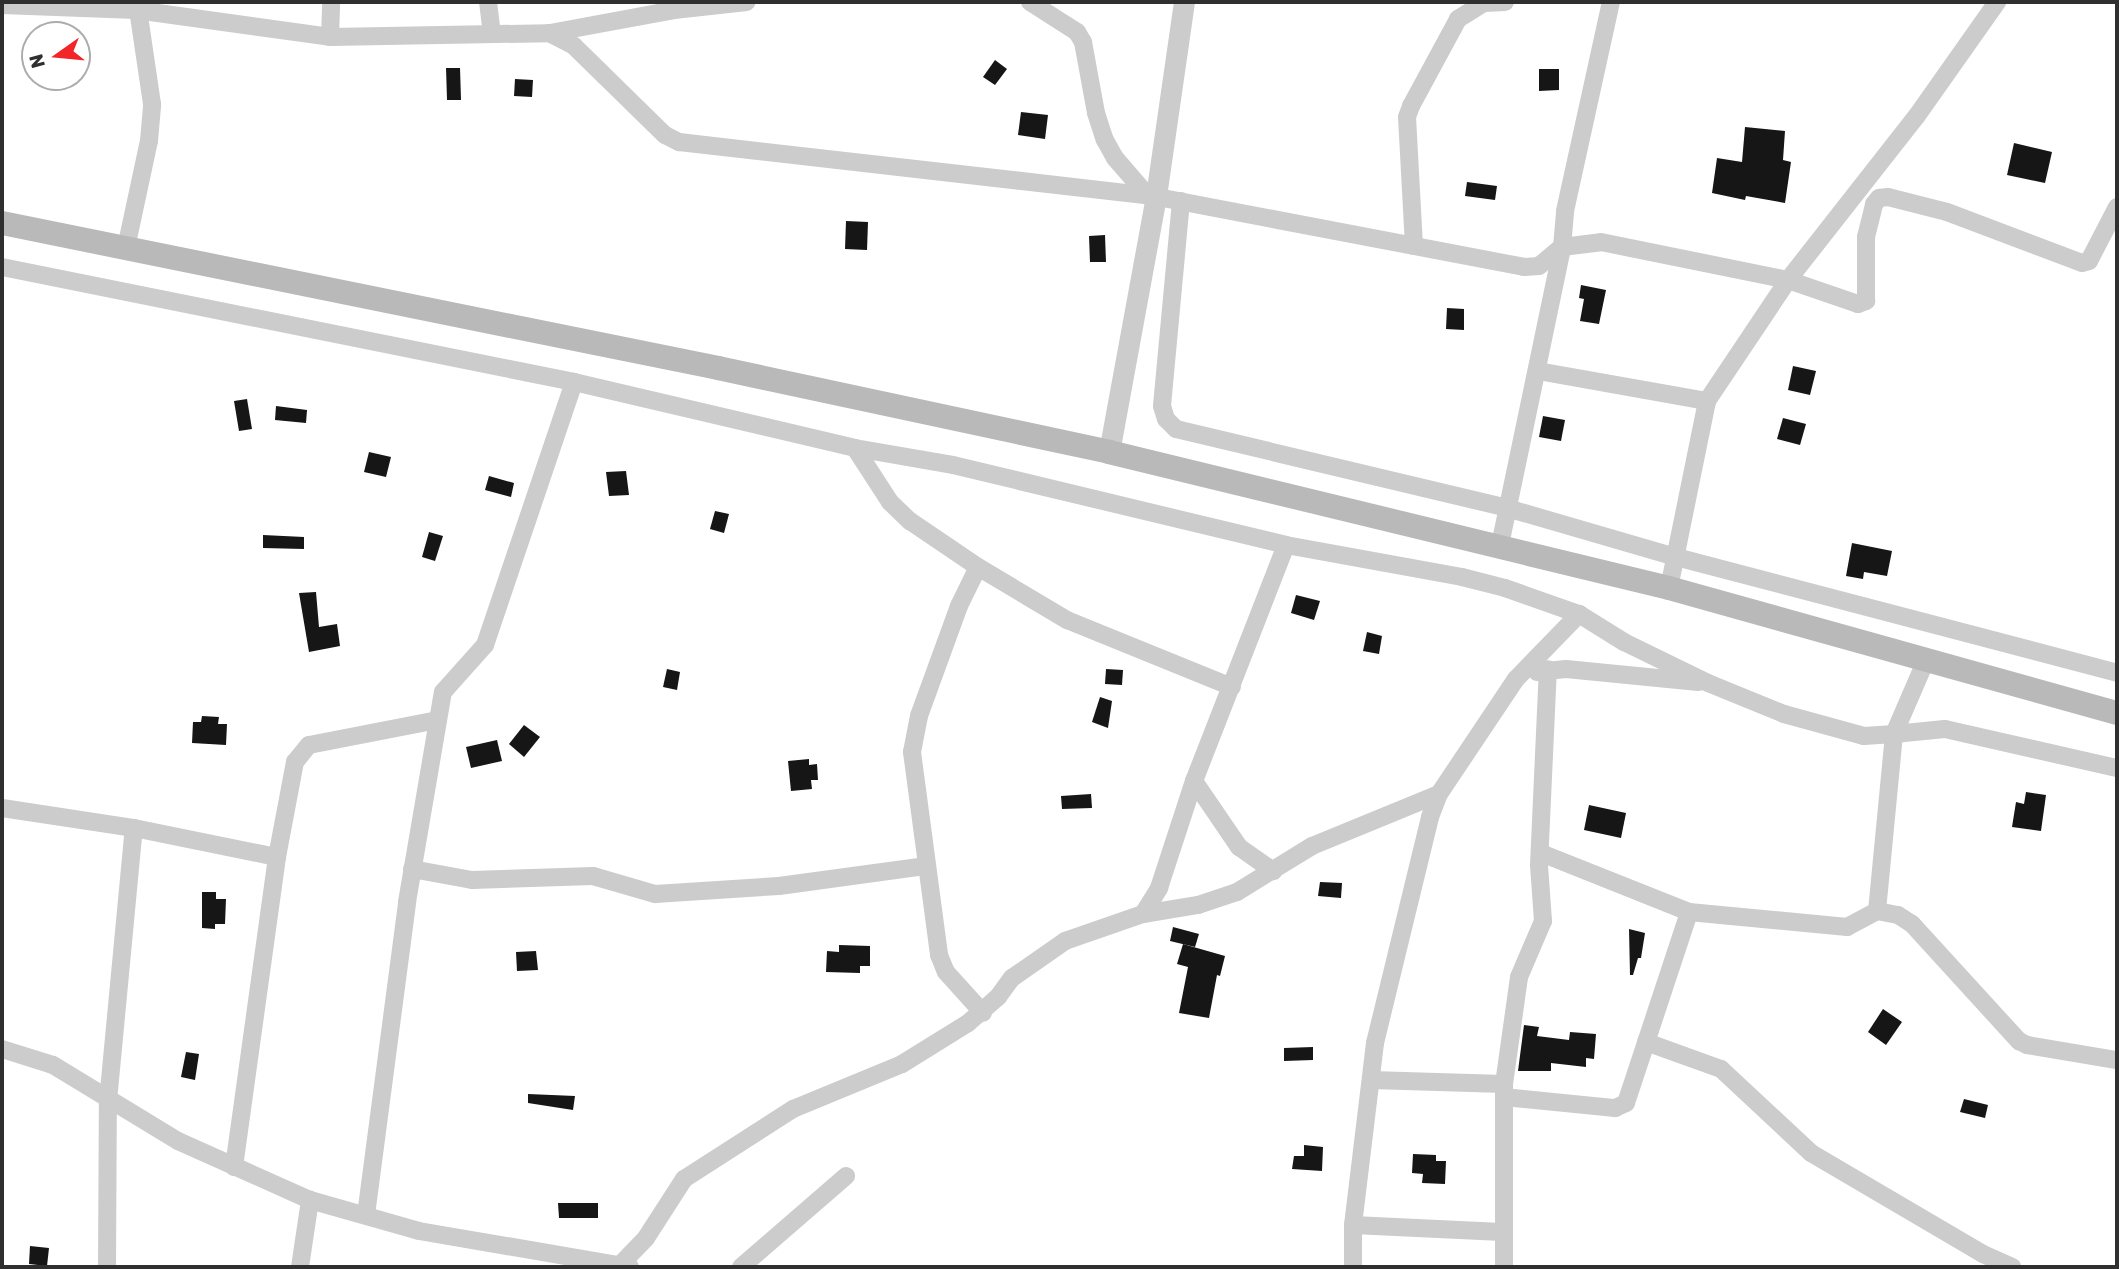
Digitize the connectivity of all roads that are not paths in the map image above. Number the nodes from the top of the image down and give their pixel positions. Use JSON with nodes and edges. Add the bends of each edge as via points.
{"nodes":[{"id":1,"x":331,"y":2,"type":"edge"},
{"id":2,"x":488,"y":2,"type":"edge"},
{"id":3,"x":747,"y":2,"type":"edge"},
{"id":4,"x":1030,"y":2,"type":"edge"},
{"id":5,"x":1184,"y":2,"type":"edge"},
{"id":6,"x":1505,"y":2,"type":"edge"},
{"id":7,"x":1611,"y":2,"type":"edge"},
{"id":8,"x":1997,"y":2,"type":"edge"},
{"id":9,"x":2,"y":5,"type":"edge"},
{"id":10,"x":137,"y":6,"type":"edge"},
{"id":11,"x":549,"y":33,"type":"junction"},
{"id":12,"x":492,"y":34,"type":"junction"},
{"id":13,"x":330,"y":37,"type":"junction"},
{"id":14,"x":1152,"y":195,"type":"junction"},
{"id":15,"x":1181,"y":201,"type":"junction"},
{"id":16,"x":2117,"y":207,"type":"edge"},
{"id":17,"x":2,"y":223,"type":"edge"},
{"id":18,"x":1414,"y":246,"type":"junction"},
{"id":19,"x":1562,"y":247,"type":"junction"},
{"id":20,"x":126,"y":248,"type":"junction"},
{"id":21,"x":2,"y":267,"type":"edge"},
{"id":22,"x":1788,"y":280,"type":"junction"},
{"id":23,"x":1538,"y":371,"type":"junction"},
{"id":24,"x":574,"y":382,"type":"junction"},
{"id":25,"x":1707,"y":401,"type":"junction"},
{"id":26,"x":855,"y":448,"type":"junction"},
{"id":27,"x":1109,"y":452,"type":"junction"},
{"id":28,"x":1507,"y":508,"type":"junction"},
{"id":29,"x":1286,"y":545,"type":"junction"},
{"id":30,"x":1500,"y":545,"type":"junction"},
{"id":31,"x":1676,"y":556,"type":"junction"},
{"id":32,"x":978,"y":567,"type":"junction"},
{"id":33,"x":1669,"y":588,"type":"junction"},
{"id":34,"x":1579,"y":614,"type":"junction"},
{"id":35,"x":1926,"y":660,"type":"junction"},
{"id":36,"x":1548,"y":670,"type":"junction"},
{"id":37,"x":2117,"y":673,"type":"edge"},
{"id":38,"x":1516,"y":679,"type":"junction"},
{"id":39,"x":1708,"y":683,"type":"junction"},
{"id":40,"x":1232,"y":687,"type":"junction"},
{"id":41,"x":2117,"y":713,"type":"edge"},
{"id":42,"x":439,"y":720,"type":"junction"},
{"id":43,"x":1894,"y":734,"type":"junction"},
{"id":44,"x":2117,"y":768,"type":"edge"},
{"id":45,"x":1194,"y":781,"type":"junction"},
{"id":46,"x":1439,"y":794,"type":"junction"},
{"id":47,"x":2,"y":808,"type":"edge"},
{"id":48,"x":134,"y":828,"type":"junction"},
{"id":49,"x":1541,"y":853,"type":"junction"},
{"id":50,"x":277,"y":857,"type":"junction"},
{"id":51,"x":925,"y":866,"type":"junction"},
{"id":52,"x":412,"y":869,"type":"junction"},
{"id":53,"x":1273,"y":871,"type":"junction"},
{"id":54,"x":1877,"y":911,"type":"junction"},
{"id":55,"x":1689,"y":912,"type":"junction"},
{"id":56,"x":1143,"y":914,"type":"junction"},
{"id":57,"x":983,"y":1013,"type":"junction"},
{"id":58,"x":1646,"y":1042,"type":"junction"},
{"id":59,"x":2,"y":1049,"type":"edge"},
{"id":60,"x":2117,"y":1060,"type":"edge"},
{"id":61,"x":1371,"y":1080,"type":"junction"},
{"id":62,"x":1504,"y":1090,"type":"junction"},
{"id":63,"x":108,"y":1101,"type":"junction"},
{"id":64,"x":233,"y":1167,"type":"junction"},
{"id":65,"x":846,"y":1176,"type":"dead end"},
{"id":66,"x":310,"y":1200,"type":"junction"},
{"id":67,"x":366,"y":1215,"type":"junction"},
{"id":68,"x":1353,"y":1225,"type":"junction"},
{"id":69,"x":1502,"y":1232,"type":"junction"},
{"id":70,"x":625,"y":1266,"type":"edge"},
{"id":71,"x":107,"y":1267,"type":"edge"},
{"id":72,"x":300,"y":1267,"type":"edge"},
{"id":73,"x":741,"y":1267,"type":"edge"},
{"id":74,"x":1353,"y":1267,"type":"edge"},
{"id":75,"x":1504,"y":1267,"type":"edge"},
{"id":76,"x":2012,"y":1267,"type":"edge"}],
"edges":[{"from":1,"to":13,"type":"street"},
{"from":2,"to":12,"type":"street"},
{"from":3,"to":11,"type":"street"},
{"from":4,"to":14,"type":"street","via":[[1076,32],[1083,42],[1105,140],[1115,158]]},
{"from":5,"to":14,"type":"street"},
{"from":6,"to":18,"type":"street","via":[[1484,3],[1458,19],[1411,106]]},
{"from":7,"to":19,"type":"street","via":[[1565,211]]},
{"from":8,"to":22,"type":"street","via":[[1916,117]]},
{"from":9,"to":10,"type":"street"},
{"from":10,"to":13,"type":"street"},
{"from":10,"to":20,"type":"street","via":[[152,104],[149,141]]},
{"from":11,"to":12,"type":"street"},
{"from":11,"to":14,"type":"street","via":[[575,46],[665,135],[679,142]]},
{"from":12,"to":13,"type":"street"},
{"from":14,"to":15,"type":"street"},
{"from":14,"to":27,"type":"street"},
{"from":15,"to":18,"type":"street"},
{"from":15,"to":28,"type":"street","via":[[1162,406],[1176,429]]},
{"from":16,"to":22,"type":"street","via":[[2089,261],[2082,263],[1947,212],[1884,197],[1874,204],[1868,226],[1866,301],[1858,304]]},
{"from":17,"to":20,"type":"main road"},
{"from":18,"to":19,"type":"street","via":[[1532,268],[1549,261]]},
{"from":19,"to":22,"type":"street","via":[[1601,242]]},
{"from":19,"to":23,"type":"street"},
{"from":20,"to":27,"type":"main road"},
{"from":21,"to":24,"type":"street"},
{"from":22,"to":25,"type":"street"},
{"from":23,"to":25,"type":"street"},
{"from":23,"to":28,"type":"street"},
{"from":24,"to":26,"type":"street"},
{"from":24,"to":42,"type":"street","via":[[485,645],[443,692]]},
{"from":25,"to":31,"type":"street"},
{"from":26,"to":29,"type":"street","via":[[953,465]]},
{"from":26,"to":32,"type":"street","via":[[900,512]]},
{"from":27,"to":30,"type":"main road"},
{"from":28,"to":30,"type":"street"},
{"from":28,"to":31,"type":"street"},
{"from":29,"to":34,"type":"street","via":[[1462,577]]},
{"from":29,"to":40,"type":"street"},
{"from":30,"to":33,"type":"main road"},
{"from":31,"to":33,"type":"street"},
{"from":31,"to":37,"type":"street"},
{"from":32,"to":40,"type":"street","via":[[1068,620]]},
{"from":32,"to":51,"type":"street","via":[[919,716],[912,752]]},
{"from":33,"to":35,"type":"main road"},
{"from":34,"to":38,"type":"street"},
{"from":34,"to":39,"type":"street"},
{"from":35,"to":41,"type":"main road"},
{"from":35,"to":43,"type":"street"},
{"from":36,"to":38,"type":"street"},
{"from":36,"to":39,"type":"street"},
{"from":36,"to":49,"type":"street"},
{"from":38,"to":46,"type":"street"},
{"from":39,"to":43,"type":"street","via":[[1833,729],[1864,736]]},
{"from":40,"to":45,"type":"street"},
{"from":42,"to":50,"type":"street","via":[[304,748],[295,762]]},
{"from":42,"to":52,"type":"street"},
{"from":43,"to":44,"type":"street","via":[[1945,729]]},
{"from":43,"to":54,"type":"street"},
{"from":45,"to":53,"type":"street","via":[[1239,847]]},
{"from":45,"to":56,"type":"street","via":[[1159,888]]},
{"from":46,"to":53,"type":"street","via":[[1312,846]]},
{"from":46,"to":61,"type":"street","via":[[1420,853],[1375,1043]]},
{"from":47,"to":48,"type":"street"},
{"from":48,"to":50,"type":"street"},
{"from":48,"to":63,"type":"street"},
{"from":49,"to":55,"type":"street"},
{"from":49,"to":62,"type":"street","via":[[1543,921],[1519,977]]},
{"from":50,"to":64,"type":"street"},
{"from":51,"to":52,"type":"street","via":[[779,886],[655,894],[593,876],[472,880]]},
{"from":51,"to":57,"type":"street","via":[[939,955],[946,972]]},
{"from":52,"to":67,"type":"street"},
{"from":53,"to":56,"type":"street","via":[[1216,900]]},
{"from":54,"to":55,"type":"street","via":[[1847,927]]},
{"from":54,"to":60,"type":"street","via":[[1898,915],[1912,924],[2019,1041]]},
{"from":55,"to":58,"type":"street"},
{"from":56,"to":57,"type":"street","via":[[1065,941],[1031,962]]},
{"from":57,"to":70,"type":"street","via":[[902,1064],[782,1115],[684,1180]]},
{"from":58,"to":62,"type":"street","via":[[1626,1103],[1620,1107]]},
{"from":58,"to":76,"type":"street","via":[[1721,1069],[1811,1153]]},
{"from":59,"to":63,"type":"street","via":[[53,1065]]},
{"from":61,"to":62,"type":"street"},
{"from":61,"to":68,"type":"street"},
{"from":62,"to":69,"type":"street"},
{"from":63,"to":64,"type":"street"},
{"from":63,"to":71,"type":"street"},
{"from":64,"to":66,"type":"street"},
{"from":65,"to":73,"type":"street"},
{"from":66,"to":67,"type":"street"},
{"from":66,"to":72,"type":"street"},
{"from":67,"to":70,"type":"street","via":[[419,1231]]},
{"from":68,"to":69,"type":"street"},
{"from":68,"to":74,"type":"street"},
{"from":69,"to":75,"type":"street"}]}
